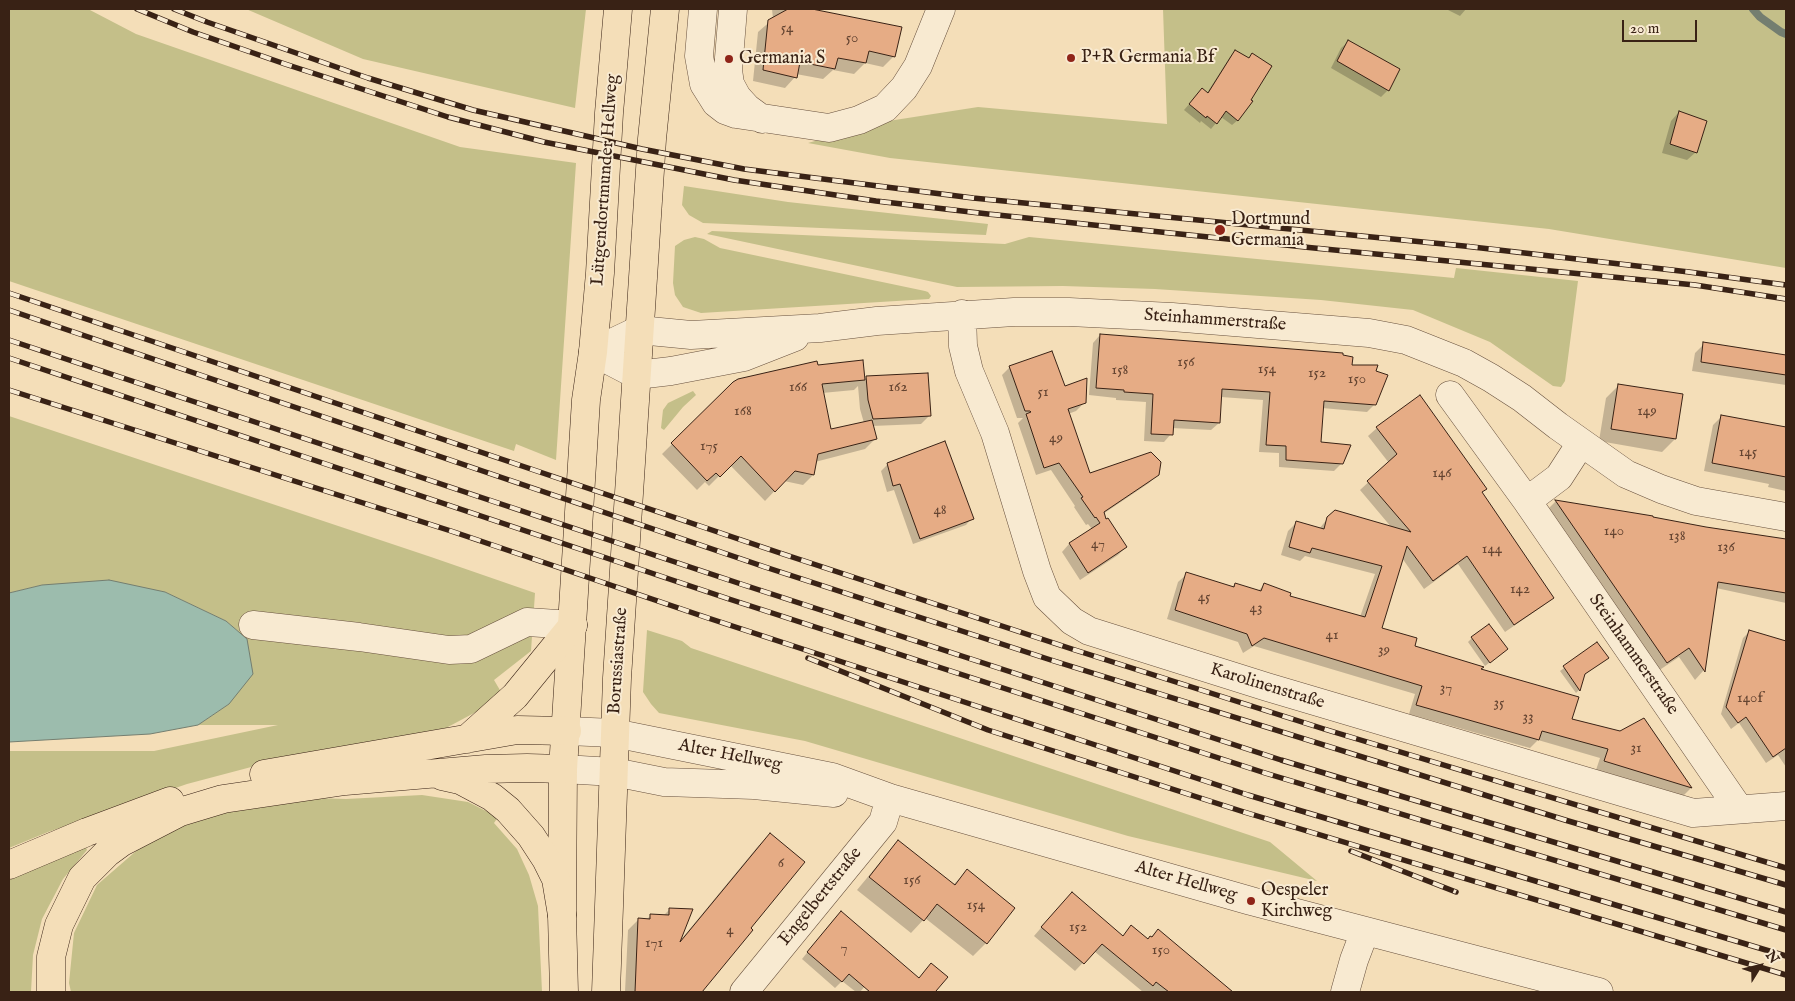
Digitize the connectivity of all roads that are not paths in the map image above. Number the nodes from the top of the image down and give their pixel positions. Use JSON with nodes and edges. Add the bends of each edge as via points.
{"nodes":[{"id":1,"x":618,"y":9,"type":"edge"},
{"id":2,"x":664,"y":9,"type":"edge"},
{"id":3,"x":703,"y":9,"type":"edge"},
{"id":4,"x":733,"y":9,"type":"edge"},
{"id":5,"x":941,"y":9,"type":"edge"},
{"id":6,"x":762,"y":119,"type":"junction"},
{"id":7,"x":962,"y":314,"type":"junction"},
{"id":8,"x":820,"y":328,"type":"junction"},
{"id":9,"x":639,"y":330,"type":"junction"},
{"id":10,"x":593,"y":352,"type":"junction"},
{"id":11,"x":637,"y":375,"type":"junction"},
{"id":12,"x":1450,"y":395,"type":"dead end"},
{"id":13,"x":1581,"y":443,"type":"junction"},
{"id":14,"x":1527,"y":501,"type":"junction"},
{"id":15,"x":1786,"y":517,"type":"edge"},
{"id":16,"x":253,"y":625,"type":"dead end"},
{"id":17,"x":572,"y":625,"type":"junction"},
{"id":18,"x":567,"y":731,"type":"junction"},
{"id":19,"x":614,"y":733,"type":"junction"},
{"id":20,"x":467,"y":738,"type":"junction"},
{"id":21,"x":563,"y":769,"type":"junction"},
{"id":22,"x":614,"y":772,"type":"junction"},
{"id":23,"x":426,"y":773,"type":"junction"},
{"id":24,"x":890,"y":798,"type":"junction"},
{"id":25,"x":1786,"y":806,"type":"edge"},
{"id":26,"x":1739,"y":809,"type":"junction"},
{"id":27,"x":9,"y":865,"type":"edge"},
{"id":28,"x":562,"y":915,"type":"junction"},
{"id":29,"x":1365,"y":931,"type":"junction"},
{"id":30,"x":51,"y":992,"type":"edge"},
{"id":31,"x":564,"y":992,"type":"edge"},
{"id":32,"x":606,"y":992,"type":"edge"},
{"id":33,"x":744,"y":992,"type":"edge"},
{"id":34,"x":1345,"y":992,"type":"edge"},
{"id":35,"x":1599,"y":992,"type":"edge"}],
"edges":[{"from":1,"to":10,"type":"main road","name":"Lütgendortmunder Hellweg"},
{"from":2,"to":9,"type":"main road"},
{"from":3,"to":6,"type":"street","via":[[699,56],[704,84],[716,103],[725,110]]},
{"from":4,"to":6,"type":"street","via":[[728,70],[730,84],[747,108]]},
{"from":5,"to":6,"type":"street","via":[[918,66],[904,88],[885,108],[859,120],[829,128]]},
{"from":7,"to":8,"type":"street","name":"Steinhammerstraße"},
{"from":7,"to":13,"type":"street","name":"Steinhammerstraße","via":[[1069,312],[1172,317],[1369,333],[1406,340],[1464,363],[1491,378]]},
{"from":7,"to":26,"type":"street","name":"Karolinenstraße","via":[[962,346],[969,371],[995,433],[1047,597],[1089,631],[1693,813]]},
{"from":8,"to":9,"type":"street","name":"Steinhammerstraße","via":[[691,335]]},
{"from":8,"to":11,"type":"street","name":"Steinhammerstraße","via":[[744,357]]},
{"from":9,"to":10,"type":"street"},
{"from":9,"to":11,"type":"main road","name":"Borussiastraße"},
{"from":10,"to":11,"type":"street"},
{"from":10,"to":17,"type":"main road","via":[[586,400]]},
{"from":11,"to":19,"type":"main road","name":"Borussiastraße"},
{"from":12,"to":14,"type":"street","name":"Steinhammerstraße"},
{"from":13,"to":14,"type":"street","via":[[1559,477]]},
{"from":13,"to":15,"type":"street","name":"Steinhammerstraße","via":[[1626,474],[1677,495]]},
{"from":14,"to":26,"type":"street","name":"Steinhammerstraße"},
{"from":16,"to":17,"type":"street","via":[[449,650],[471,649],[527,622]]},
{"from":17,"to":18,"type":"main road"},
{"from":17,"to":20,"type":"main road","via":[[515,696]]},
{"from":18,"to":19,"type":"street","name":"Alter Hellweg"},
{"from":18,"to":20,"type":"main road","via":[[517,730]]},
{"from":18,"to":21,"type":"main road"},
{"from":19,"to":22,"type":"main road","name":"Borussiastraße"},
{"from":19,"to":24,"type":"street","name":"Alter Hellweg","via":[[832,778]]},
{"from":20,"to":27,"type":"main road","via":[[290,769],[193,793],[95,828]]},
{"from":21,"to":22,"type":"street","name":"Alter Hellweg"},
{"from":21,"to":23,"type":"main road"},
{"from":21,"to":28,"type":"main road"},
{"from":22,"to":24,"type":"street","name":"Alter Hellweg","via":[[664,782],[754,785]]},
{"from":22,"to":32,"type":"main road","name":"Borussiastraße"},
{"from":23,"to":28,"type":"main road","via":[[460,780],[492,797],[517,820],[532,836],[556,879]]},
{"from":23,"to":30,"type":"main road","via":[[223,799],[180,812],[122,842],[82,878],[68,903],[51,957]]},
{"from":24,"to":29,"type":"street","name":"Alter Hellweg"},
{"from":24,"to":33,"type":"street","name":"Engelbertstraße","via":[[883,822]]},
{"from":25,"to":26,"type":"street","name":"Karolinenstraße"},
{"from":28,"to":31,"type":"main road"},
{"from":29,"to":34,"type":"street"},
{"from":29,"to":35,"type":"street","name":"Alter Hellweg"}]}
